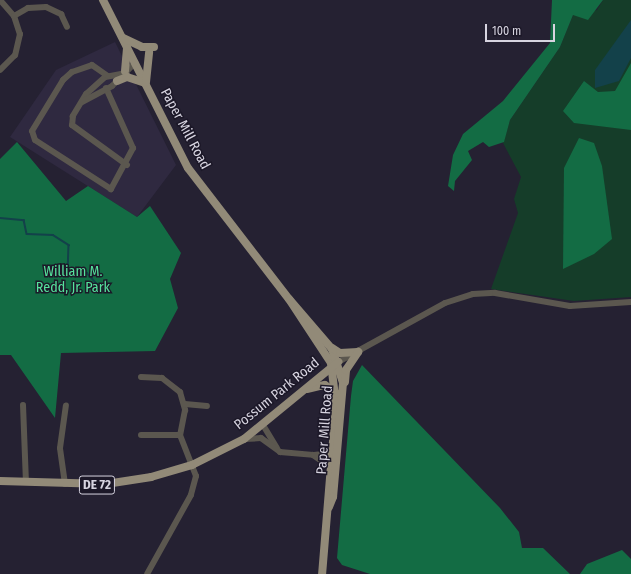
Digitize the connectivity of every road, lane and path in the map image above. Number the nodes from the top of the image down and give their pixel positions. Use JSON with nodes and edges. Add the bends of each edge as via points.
{"nodes":[{"id":1,"x":0,"y":0,"type":"edge"},
{"id":2,"x":103,"y":0,"type":"edge"},
{"id":3,"x":14,"y":16,"type":"junction"},
{"id":4,"x":67,"y":27,"type":"dead end"},
{"id":5,"x":124,"y":40,"type":"junction"},
{"id":6,"x":135,"y":63,"type":"junction"},
{"id":7,"x":0,"y":70,"type":"edge"},
{"id":8,"x":121,"y":75,"type":"junction"},
{"id":9,"x":108,"y":76,"type":"junction"},
{"id":10,"x":146,"y":84,"type":"junction"},
{"id":11,"x":106,"y":88,"type":"junction"},
{"id":12,"x":82,"y":102,"type":"junction"},
{"id":13,"x":127,"y":165,"type":"junction"},
{"id":14,"x":289,"y":299,"type":"junction"},
{"id":15,"x":631,"y":302,"type":"edge"},
{"id":16,"x":330,"y":347,"type":"junction"},
{"id":17,"x":358,"y":352,"type":"junction"},
{"id":18,"x":335,"y":364,"type":"junction"},
{"id":19,"x":141,"y":377,"type":"dead end"},
{"id":20,"x":305,"y":390,"type":"junction"},
{"id":21,"x":340,"y":395,"type":"junction"},
{"id":22,"x":185,"y":404,"type":"junction"},
{"id":23,"x":23,"y":405,"type":"dead end"},
{"id":24,"x":66,"y":405,"type":"dead end"},
{"id":25,"x":207,"y":406,"type":"dead end"},
{"id":26,"x":262,"y":425,"type":"junction"},
{"id":27,"x":141,"y":435,"type":"dead end"},
{"id":28,"x":180,"y":435,"type":"junction"},
{"id":29,"x":244,"y":439,"type":"junction"},
{"id":30,"x":277,"y":448,"type":"junction"},
{"id":31,"x":331,"y":453,"type":"junction"},
{"id":32,"x":313,"y":455,"type":"junction"},
{"id":33,"x":192,"y":465,"type":"junction"},
{"id":34,"x":330,"y":466,"type":"junction"},
{"id":35,"x":335,"y":478,"type":"junction"},
{"id":36,"x":0,"y":481,"type":"edge"},
{"id":37,"x":26,"y":482,"type":"junction"},
{"id":38,"x":65,"y":484,"type":"junction"},
{"id":39,"x":328,"y":508,"type":"junction"},
{"id":40,"x":147,"y":574,"type":"edge"},
{"id":41,"x":322,"y":574,"type":"edge"}],
"edges":[{"from":1,"to":3,"type":"street"},
{"from":2,"to":5,"type":"main road","name":"Paper Mill Road"},
{"from":3,"to":4,"type":"street","via":[[28,8],[46,7],[63,17]]},
{"from":3,"to":7,"type":"street","via":[[19,28],[19,45],[12,60]]},
{"from":5,"to":6,"type":"main road","name":"Paper Mill Road"},
{"from":5,"to":8,"type":"main road"},
{"from":5,"to":10,"type":"main road","via":[[152,50]]},
{"from":6,"to":8,"type":"street"},
{"from":6,"to":10,"type":"main road","name":"Paper Mill Road"},
{"from":8,"to":9,"type":"street"},
{"from":8,"to":10,"type":"main road"},
{"from":8,"to":11,"type":"street"},
{"from":9,"to":12,"type":"street","via":[[86,94]]},
{"from":9,"to":13,"type":"street","via":[[92,65],[72,72],[59,86],[32,131],[35,140],[112,189]]},
{"from":10,"to":14,"type":"main road","name":"Paper Mill Road","via":[[188,168]]},
{"from":11,"to":12,"type":"street"},
{"from":11,"to":13,"type":"street","via":[[133,148]]},
{"from":12,"to":13,"type":"street","via":[[72,116],[73,128]]},
{"from":14,"to":16,"type":"main road","name":"Paper Mill Road","via":[[299,306]]},
{"from":14,"to":18,"type":"main road","name":"Paper Mill Road"},
{"from":15,"to":17,"type":"street","via":[[570,306],[495,293],[473,294],[445,303]]},
{"from":16,"to":17,"type":"main road","via":[[340,353]]},
{"from":16,"to":18,"type":"main road","name":"Paper Mill Road"},
{"from":17,"to":18,"type":"street"},
{"from":17,"to":21,"type":"main road","via":[[346,370]]},
{"from":18,"to":20,"type":"main road","name":"Possum Park Road","number":"DE 72"},
{"from":18,"to":21,"type":"main road","name":"Paper Mill Road"},
{"from":19,"to":22,"type":"street","via":[[171,382],[180,392]]},
{"from":20,"to":21,"type":"main road","via":[[325,385]]},
{"from":20,"to":26,"type":"main road","name":"Possum Park Road","number":"DE 72"},
{"from":21,"to":31,"type":"main road","name":"Paper Mill Road"},
{"from":21,"to":35,"type":"main road","name":"Paper Mill Road"},
{"from":22,"to":25,"type":"street"},
{"from":22,"to":28,"type":"street"},
{"from":23,"to":37,"type":"street"},
{"from":24,"to":38,"type":"street","via":[[60,448]]},
{"from":26,"to":29,"type":"main road","name":"Possum Park Road","number":"DE 72"},
{"from":26,"to":30,"type":"street"},
{"from":27,"to":28,"type":"street"},
{"from":28,"to":33,"type":"street"},
{"from":29,"to":30,"type":"street","via":[[261,438]]},
{"from":29,"to":33,"type":"main road","name":"Possum Park Road","number":"DE 72"},
{"from":30,"to":32,"type":"street","via":[[280,452]]},
{"from":31,"to":32,"type":"street"},
{"from":31,"to":34,"type":"main road","name":"Paper Mill Road"},
{"from":31,"to":35,"type":"main road","via":[[335,458]]},
{"from":32,"to":34,"type":"street"},
{"from":33,"to":38,"type":"main road","name":"Possum Park Road","number":"DE 72","via":[[131,482]]},
{"from":33,"to":40,"type":"street","via":[[196,480],[191,495]]},
{"from":34,"to":39,"type":"main road","name":"Paper Mill Road"},
{"from":35,"to":39,"type":"main road","name":"Paper Mill Road"},
{"from":36,"to":37,"type":"main road","name":"Possum Park Road","number":"DE 72"},
{"from":37,"to":38,"type":"main road","name":"Possum Park Road","number":"DE 72"},
{"from":39,"to":41,"type":"main road","name":"Paper Mill Road"}]}
